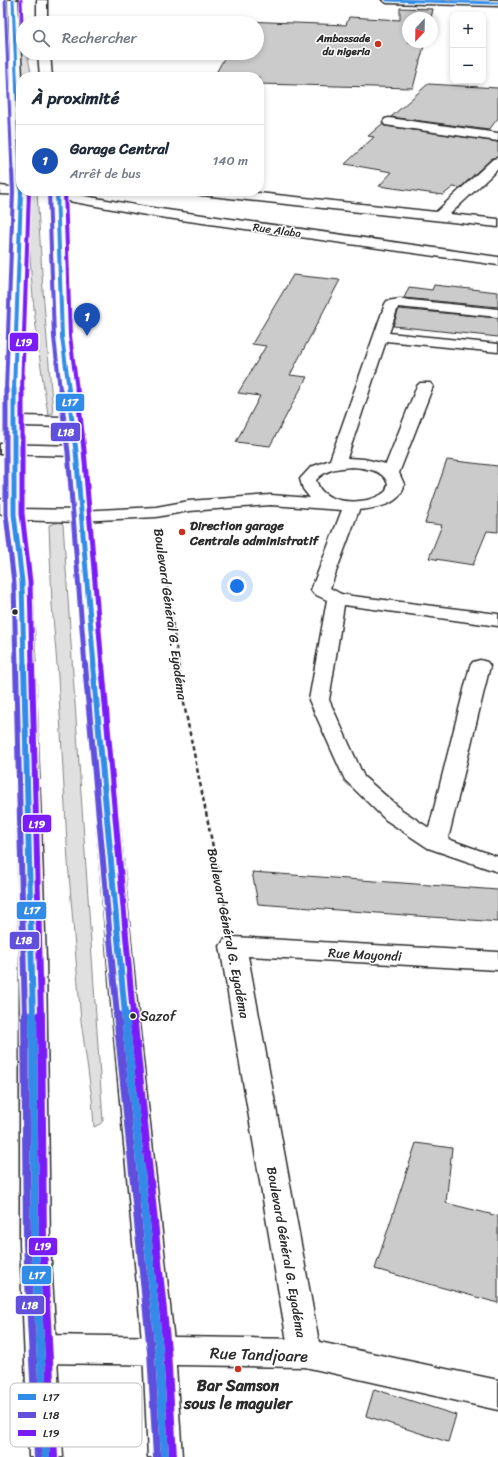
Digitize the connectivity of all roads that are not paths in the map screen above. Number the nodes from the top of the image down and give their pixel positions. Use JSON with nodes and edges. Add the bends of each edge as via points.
{"nodes":[{"id":1,"x":13,"y":0,"type":"edge"},
{"id":2,"x":42,"y":0,"type":"edge"},
{"id":3,"x":387,"y":0,"type":"edge"},
{"id":4,"x":498,"y":3,"type":"edge"},
{"id":5,"x":42,"y":16,"type":"edge"},
{"id":6,"x":45,"y":60,"type":"edge"},
{"id":7,"x":16,"y":72,"type":"edge"},
{"id":8,"x":46,"y":72,"type":"edge"},
{"id":9,"x":389,"y":122,"type":"dead end"},
{"id":10,"x":498,"y":137,"type":"edge"},
{"id":11,"x":498,"y":162,"type":"edge"},
{"id":12,"x":0,"y":190,"type":"edge"},
{"id":13,"x":16,"y":192,"type":"edge"},
{"id":14,"x":21,"y":196,"type":"edge"},
{"id":15,"x":57,"y":196,"type":"edge"},
{"id":16,"x":72,"y":196,"type":"edge"},
{"id":17,"x":248,"y":196,"type":"edge"},
{"id":18,"x":439,"y":217,"type":"junction"},
{"id":19,"x":498,"y":222,"type":"edge"},
{"id":20,"x":498,"y":261,"type":"edge"},
{"id":21,"x":498,"y":313,"type":"edge"},
{"id":22,"x":381,"y":336,"type":"junction"},
{"id":23,"x":498,"y":348,"type":"edge"},
{"id":24,"x":425,"y":386,"type":"dead end"},
{"id":25,"x":13,"y":422,"type":"junction"},
{"id":26,"x":73,"y":422,"type":"junction"},
{"id":27,"x":7,"y":450,"type":"edge"},
{"id":28,"x":76,"y":451,"type":"junction"},
{"id":29,"x":337,"y":463,"type":"junction"},
{"id":30,"x":390,"y":474,"type":"junction"},
{"id":31,"x":345,"y":505,"type":"junction"},
{"id":32,"x":7,"y":510,"type":"edge"},
{"id":33,"x":80,"y":516,"type":"junction"},
{"id":34,"x":336,"y":598,"type":"junction"},
{"id":35,"x":498,"y":620,"type":"edge"},
{"id":36,"x":480,"y":666,"type":"dead end"},
{"id":37,"x":436,"y":843,"type":"junction"},
{"id":38,"x":498,"y":865,"type":"edge"},
{"id":39,"x":233,"y":946,"type":"joint"},
{"id":40,"x":498,"y":961,"type":"edge"},
{"id":41,"x":41,"y":1349,"type":"junction"},
{"id":42,"x":159,"y":1351,"type":"junction"},
{"id":43,"x":305,"y":1353,"type":"junction"},
{"id":44,"x":43,"y":1383,"type":"edge"},
{"id":45,"x":498,"y":1395,"type":"edge"},
{"id":46,"x":46,"y":1447,"type":"edge"},
{"id":47,"x":46,"y":1457,"type":"edge"},
{"id":48,"x":165,"y":1457,"type":"edge"}],
"edges":[{"from":1,"to":7,"type":"main road"},
{"from":2,"to":5,"type":"main road"},
{"from":3,"to":4,"type":"main road"},
{"from":6,"to":8,"type":"main road"},
{"from":9,"to":10,"type":"main road"},
{"from":11,"to":18,"type":"main road"},
{"from":12,"to":13,"type":"main road"},
{"from":14,"to":25,"type":"main road"},
{"from":15,"to":26,"type":"main road","via":[[62,337]]},
{"from":16,"to":20,"type":"main road","name":"Rue Alaba","via":[[146,211]]},
{"from":17,"to":18,"type":"main road"},
{"from":18,"to":19,"type":"main road"},
{"from":21,"to":22,"type":"lane","via":[[396,303],[392,304]]},
{"from":22,"to":23,"type":"lane"},
{"from":22,"to":29,"type":"lane"},
{"from":24,"to":30,"type":"lane"},
{"from":25,"to":26,"type":"main road"},
{"from":25,"to":27,"type":"main road"},
{"from":26,"to":28,"type":"main road"},
{"from":27,"to":28,"type":"main road"},
{"from":27,"to":32,"type":"main road"},
{"from":28,"to":33,"type":"main road"},
{"from":29,"to":30,"type":"lane","via":[[367,464]]},
{"from":29,"to":31,"type":"lane","via":[[314,472],[308,479],[309,486],[314,494],[323,500]]},
{"from":30,"to":31,"type":"lane","via":[[396,481],[391,496],[374,503]]},
{"from":31,"to":33,"type":"lane","via":[[272,500],[189,506],[156,512]]},
{"from":31,"to":34,"type":"lane","via":[[320,590]]},
{"from":32,"to":33,"type":"main road"},
{"from":32,"to":41,"type":"main road","via":[[22,582],[33,960],[35,1244]]},
{"from":33,"to":42,"type":"main road"},
{"from":34,"to":35,"type":"lane"},
{"from":34,"to":37,"type":"lane","via":[[319,700],[355,780],[394,815]]},
{"from":36,"to":37,"type":"lane"},
{"from":37,"to":38,"type":"lane"},
{"from":39,"to":40,"type":"main road","name":"Rue Mayondi"},
{"from":39,"to":43,"type":"main road","name":"Boulevard Général G. Eyadéma"},
{"from":41,"to":42,"type":"main road","name":"Rue Tandjoare"},
{"from":41,"to":44,"type":"main road"},
{"from":42,"to":43,"type":"main road","name":"Rue Tandjoare"},
{"from":42,"to":48,"type":"main road"},
{"from":43,"to":45,"type":"main road","name":"Rue Tandjoare"},
{"from":46,"to":47,"type":"main road"}]}
